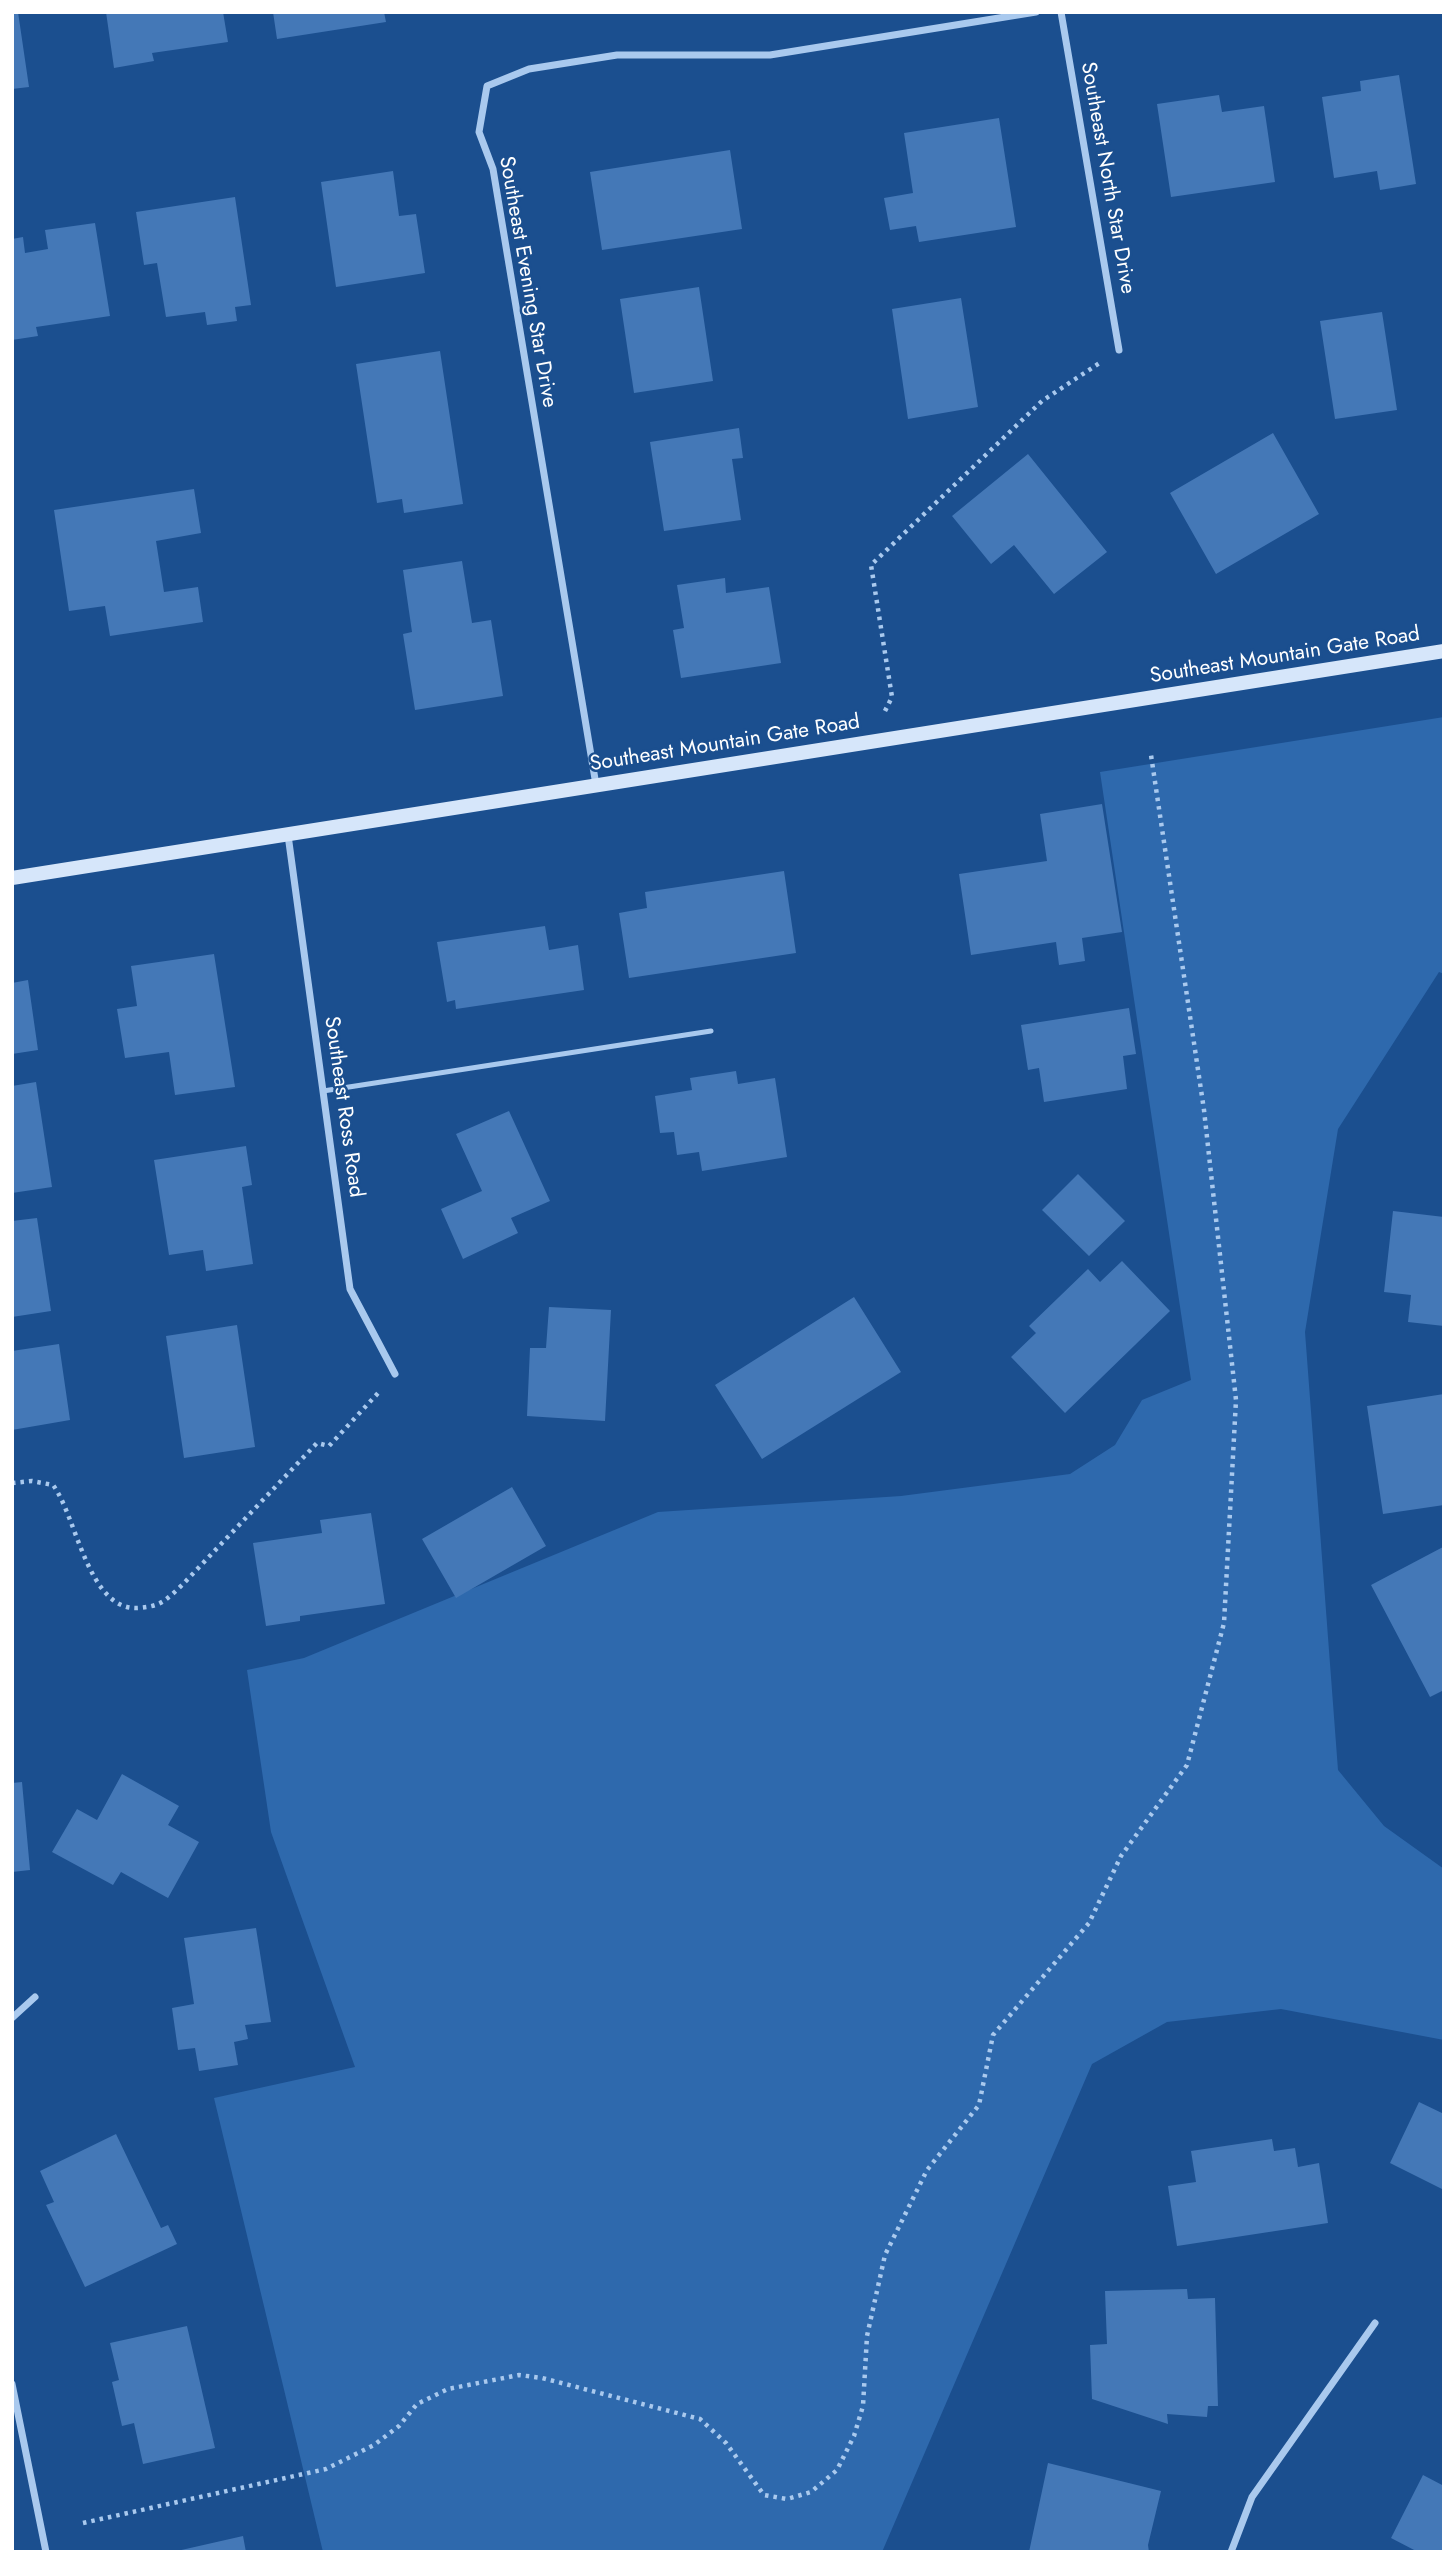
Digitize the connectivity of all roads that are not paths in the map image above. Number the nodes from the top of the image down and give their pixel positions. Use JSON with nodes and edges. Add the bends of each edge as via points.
{"nodes":[{"id":1,"x":1035,"y":12,"type":"edge"},
{"id":2,"x":1061,"y":12,"type":"edge"},
{"id":3,"x":1119,"y":350,"type":"road end"},
{"id":4,"x":1444,"y":651,"type":"edge"},
{"id":5,"x":596,"y":785,"type":"junction"},
{"id":6,"x":288,"y":834,"type":"junction"},
{"id":7,"x":12,"y":878,"type":"edge"},
{"id":8,"x":711,"y":1031,"type":"dead end"},
{"id":9,"x":323,"y":1091,"type":"junction"},
{"id":10,"x":395,"y":1374,"type":"road end"},
{"id":11,"x":35,"y":1997,"type":"dead end"},
{"id":12,"x":12,"y":2018,"type":"edge"},
{"id":13,"x":1374,"y":2323,"type":"dead end"},
{"id":14,"x":12,"y":2384,"type":"edge"},
{"id":15,"x":46,"y":2552,"type":"edge"},
{"id":16,"x":1231,"y":2552,"type":"edge"}],
"edges":[{"from":1,"to":5,"type":"street","name":"Southeast Evening Star Drive","via":[[770,55],[617,55],[530,69],[487,86],[479,132],[493,169]]},
{"from":2,"to":3,"type":"street","name":"Southeast North Star Drive"},
{"from":4,"to":5,"type":"street","name":"Southeast Mountain Gate Road"},
{"from":5,"to":6,"type":"street","name":"Southeast Mountain Gate Road"},
{"from":6,"to":7,"type":"street","name":"Southeast Mountain Gate Road"},
{"from":6,"to":9,"type":"street","name":"Southeast Ross Road"},
{"from":8,"to":9,"type":"lane"},
{"from":9,"to":10,"type":"street","name":"Southeast Ross Road","via":[[350,1289]]},
{"from":11,"to":12,"type":"street"},
{"from":13,"to":16,"type":"street","via":[[1252,2497]]},
{"from":14,"to":15,"type":"street"}]}
